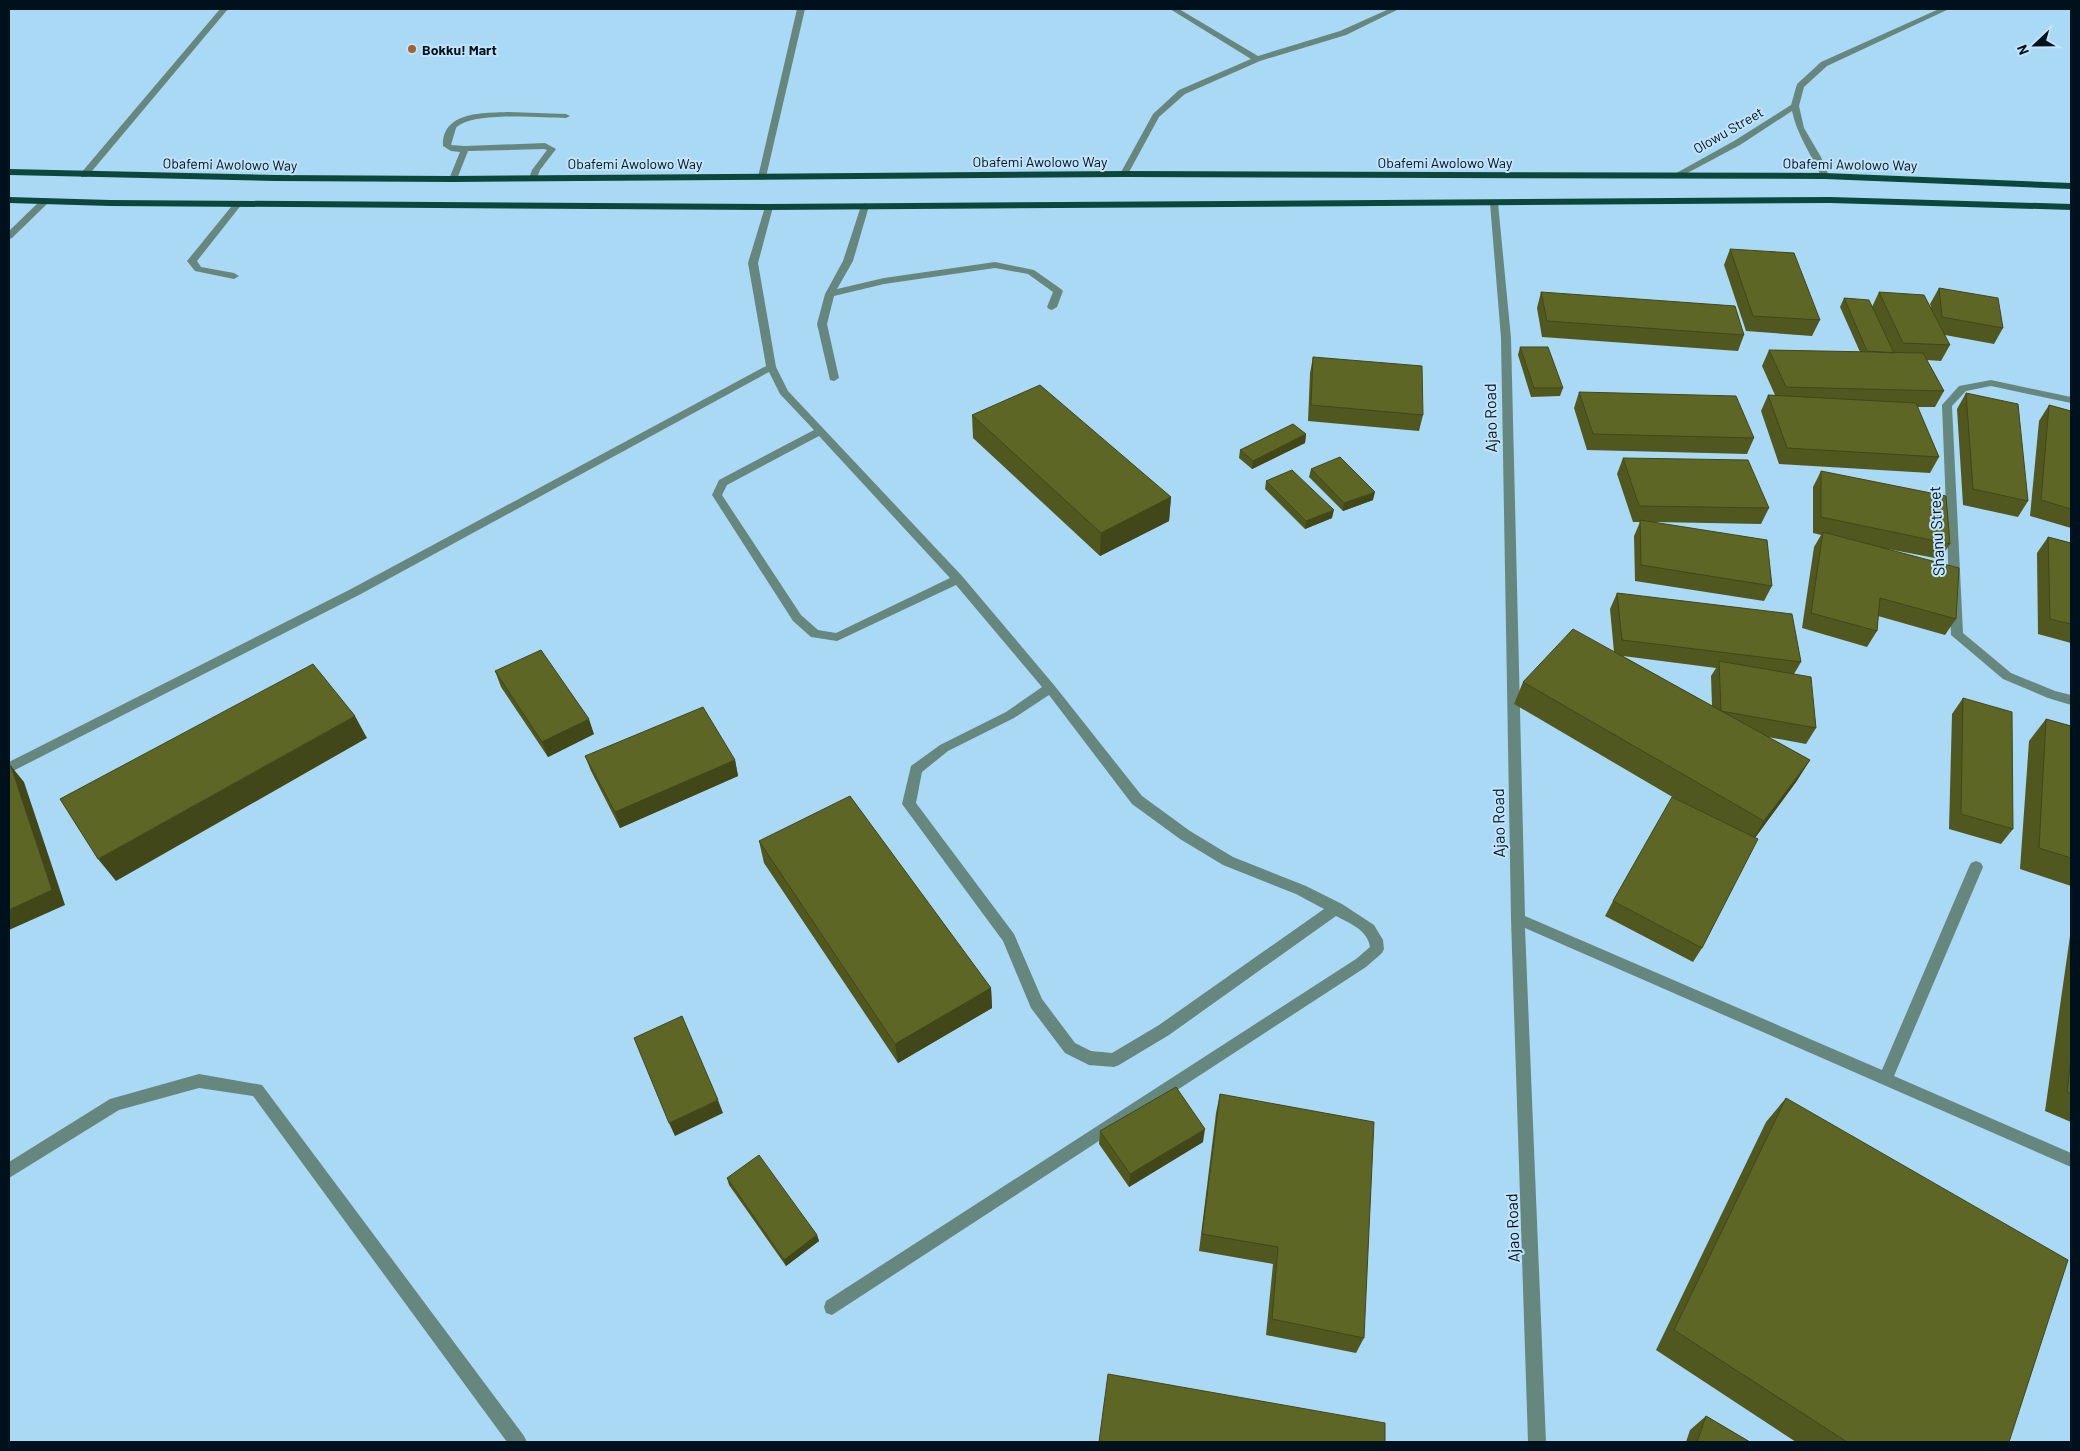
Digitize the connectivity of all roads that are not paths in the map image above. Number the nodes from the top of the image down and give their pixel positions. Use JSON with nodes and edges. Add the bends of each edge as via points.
{"nodes":[{"id":1,"x":224,"y":9,"type":"edge"},
{"id":2,"x":801,"y":9,"type":"edge"},
{"id":3,"x":1174,"y":9,"type":"edge"},
{"id":4,"x":1395,"y":9,"type":"edge"},
{"id":5,"x":1944,"y":9,"type":"edge"},
{"id":6,"x":1257,"y":59,"type":"junction"},
{"id":7,"x":1795,"y":106,"type":"junction"},
{"id":8,"x":566,"y":116,"type":"dead end"},
{"id":9,"x":465,"y":149,"type":"junction"},
{"id":10,"x":9,"y":172,"type":"edge"},
{"id":11,"x":1124,"y":174,"type":"junction"},
{"id":12,"x":84,"y":175,"type":"junction"},
{"id":13,"x":1675,"y":176,"type":"junction"},
{"id":14,"x":1825,"y":176,"type":"junction"},
{"id":15,"x":762,"y":177,"type":"junction"},
{"id":16,"x":533,"y":178,"type":"junction"},
{"id":17,"x":453,"y":179,"type":"junction"},
{"id":18,"x":2071,"y":186,"type":"edge"},
{"id":19,"x":9,"y":200,"type":"edge"},
{"id":20,"x":45,"y":201,"type":"junction"},
{"id":21,"x":1494,"y":203,"type":"junction"},
{"id":22,"x":238,"y":204,"type":"junction"},
{"id":23,"x":865,"y":206,"type":"junction"},
{"id":24,"x":769,"y":207,"type":"junction"},
{"id":25,"x":2071,"y":207,"type":"edge"},
{"id":26,"x":9,"y":236,"type":"edge"},
{"id":27,"x":234,"y":276,"type":"dead end"},
{"id":28,"x":830,"y":294,"type":"junction"},
{"id":29,"x":1052,"y":307,"type":"dead end"},
{"id":30,"x":771,"y":367,"type":"junction"},
{"id":31,"x":834,"y":378,"type":"dead end"},
{"id":32,"x":2071,"y":400,"type":"edge"},
{"id":33,"x":820,"y":431,"type":"junction"},
{"id":34,"x":958,"y":579,"type":"junction"},
{"id":35,"x":1050,"y":688,"type":"junction"},
{"id":36,"x":2071,"y":700,"type":"edge"},
{"id":37,"x":9,"y":768,"type":"edge"},
{"id":38,"x":1976,"y":867,"type":"dead end"},
{"id":39,"x":1337,"y":908,"type":"junction"},
{"id":40,"x":1518,"y":919,"type":"junction"},
{"id":41,"x":1886,"y":1078,"type":"junction"},
{"id":42,"x":2071,"y":1160,"type":"edge"},
{"id":43,"x":9,"y":1171,"type":"edge"},
{"id":44,"x":832,"y":1307,"type":"dead end"},
{"id":45,"x":518,"y":1442,"type":"edge"},
{"id":46,"x":1537,"y":1442,"type":"edge"}],
"edges":[{"from":1,"to":12,"type":"street"},
{"from":2,"to":15,"type":"street"},
{"from":3,"to":6,"type":"street"},
{"from":4,"to":6,"type":"street","via":[[1343,33]]},
{"from":5,"to":7,"type":"street","via":[[1824,64],[1800,86]]},
{"from":6,"to":11,"type":"street","via":[[1182,92],[1156,116]]},
{"from":7,"to":13,"type":"street","name":"Olowu Street","via":[[1737,143]]},
{"from":7,"to":14,"type":"street","via":[[1800,128],[1818,157]]},
{"from":8,"to":9,"type":"street","via":[[468,118],[451,128],[447,143],[454,150]]},
{"from":9,"to":16,"type":"street","via":[[545,146],[552,149]]},
{"from":9,"to":17,"type":"street"},
{"from":10,"to":12,"type":"main road","name":"Obafemi Awolowo Way"},
{"from":11,"to":13,"type":"main road","name":"Obafemi Awolowo Way"},
{"from":11,"to":15,"type":"main road","name":"Obafemi Awolowo Way"},
{"from":12,"to":17,"type":"main road","name":"Obafemi Awolowo Way"},
{"from":13,"to":14,"type":"main road","name":"Obafemi Awolowo Way"},
{"from":14,"to":18,"type":"main road","name":"Obafemi Awolowo Way"},
{"from":15,"to":16,"type":"main road","name":"Obafemi Awolowo Way"},
{"from":16,"to":17,"type":"main road","name":"Obafemi Awolowo Way"},
{"from":19,"to":20,"type":"main road"},
{"from":20,"to":22,"type":"main road"},
{"from":20,"to":26,"type":"street"},
{"from":21,"to":23,"type":"main road"},
{"from":21,"to":25,"type":"main road","via":[[1830,200]]},
{"from":21,"to":40,"type":"street","name":"Ajao Road","via":[[1506,338]]},
{"from":22,"to":24,"type":"main road"},
{"from":22,"to":27,"type":"street","via":[[192,261],[198,269]]},
{"from":23,"to":24,"type":"main road"},
{"from":23,"to":28,"type":"street","via":[[848,261]]},
{"from":24,"to":30,"type":"street","via":[[753,263]]},
{"from":28,"to":29,"type":"street","via":[[884,281],[995,265],[1031,272],[1058,290]]},
{"from":28,"to":31,"type":"street","via":[[822,324]]},
{"from":30,"to":33,"type":"street","via":[[784,392]]},
{"from":30,"to":37,"type":"street","via":[[355,592]]},
{"from":32,"to":36,"type":"street","name":"Shanu Street","via":[[1991,383],[1963,388],[1947,405],[1957,635],[2007,676]]},
{"from":33,"to":34,"type":"street"},
{"from":33,"to":34,"type":"street","via":[[723,483],[717,496],[797,618],[815,634],[837,637]]},
{"from":34,"to":35,"type":"street"},
{"from":35,"to":39,"type":"street","via":[[1136,800],[1228,861]]},
{"from":35,"to":39,"type":"street","via":[[1010,715],[944,748],[916,770],[909,804],[1010,938],[1036,1003],[1070,1048],[1089,1058],[1114,1060],[1164,1030]]},
{"from":38,"to":41,"type":"street"},
{"from":39,"to":44,"type":"street","via":[[1369,929],[1376,940],[1377,949],[1361,963]]},
{"from":40,"to":41,"type":"street"},
{"from":40,"to":46,"type":"street","name":"Ajao Road"},
{"from":41,"to":42,"type":"street"},
{"from":43,"to":45,"type":"street","via":[[115,1104],[199,1081],[257,1090]]}]}
